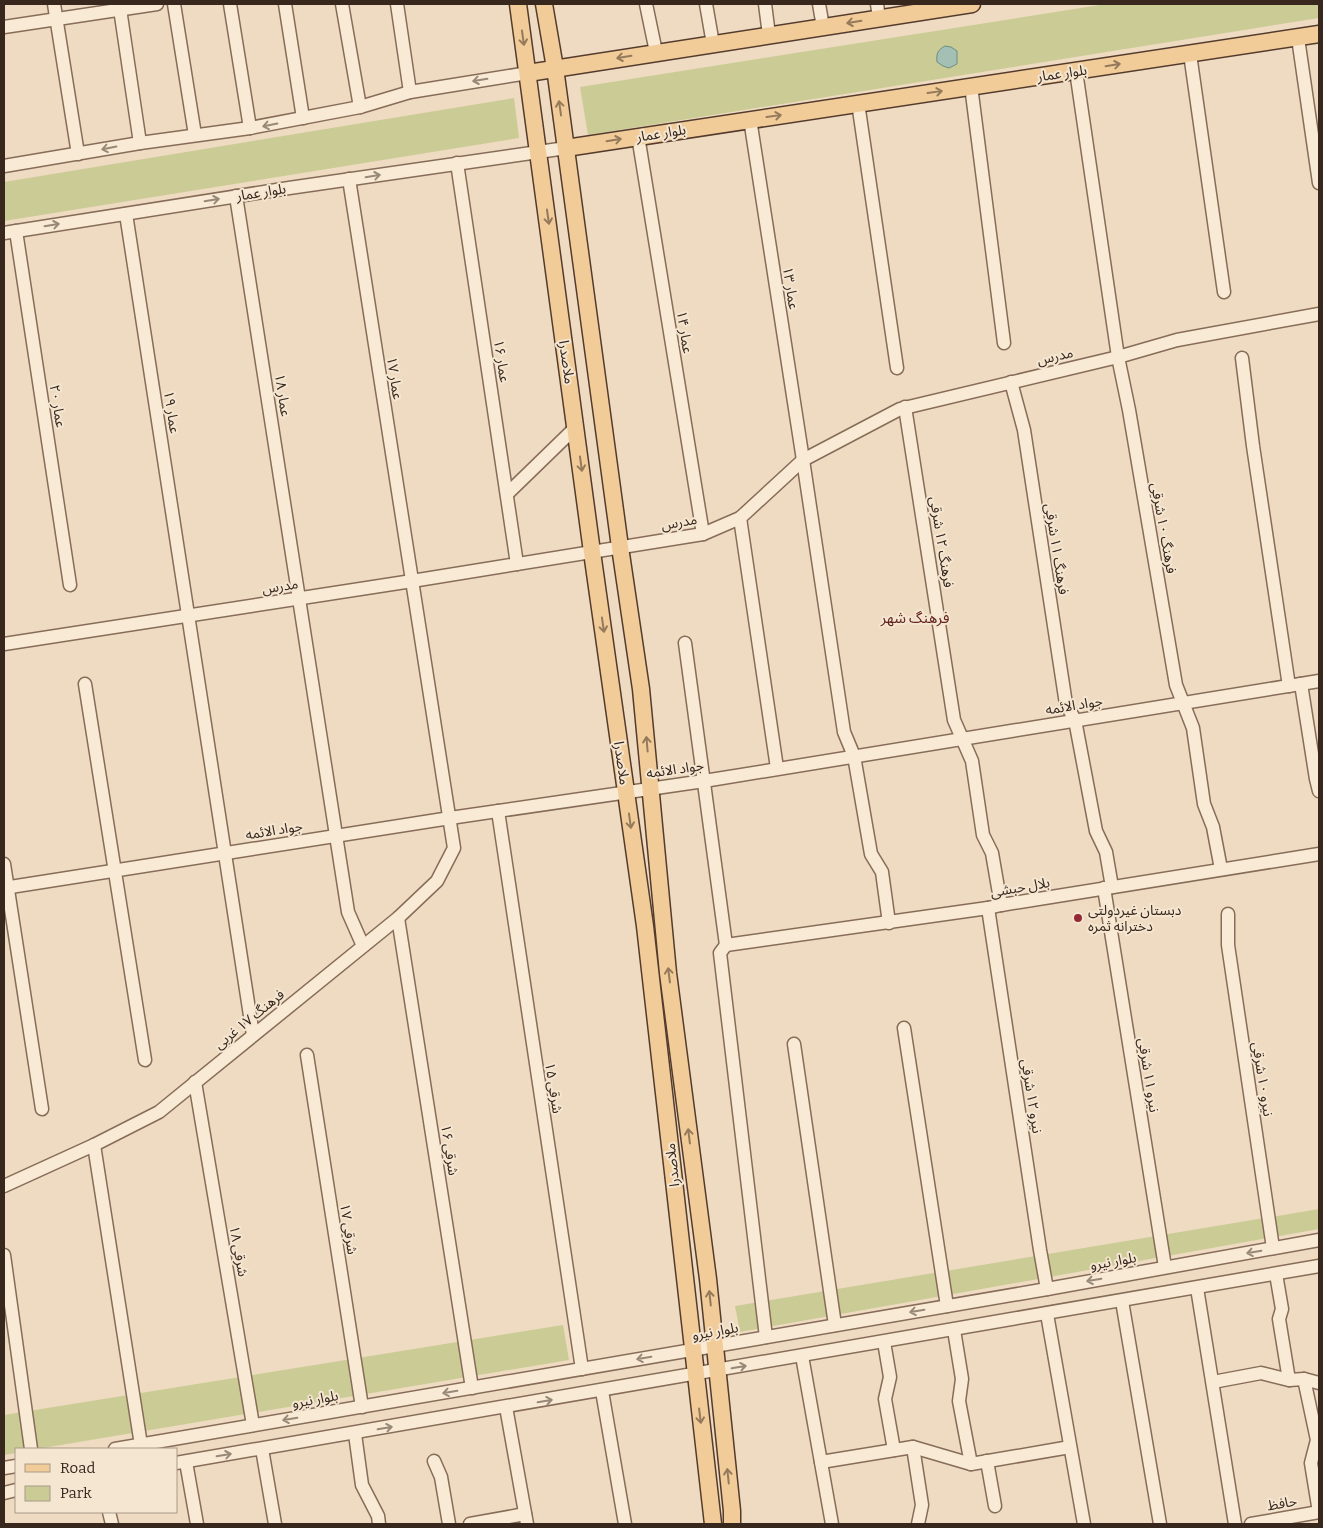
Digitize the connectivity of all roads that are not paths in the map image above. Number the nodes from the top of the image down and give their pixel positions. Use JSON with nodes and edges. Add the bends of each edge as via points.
{"nodes":[{"id":1,"x":54,"y":4,"type":"edge"},
{"id":2,"x":157,"y":4,"type":"edge"},
{"id":3,"x":174,"y":4,"type":"edge"},
{"id":4,"x":230,"y":4,"type":"edge"},
{"id":5,"x":285,"y":4,"type":"edge"},
{"id":6,"x":342,"y":4,"type":"edge"},
{"id":7,"x":397,"y":4,"type":"edge"},
{"id":8,"x":518,"y":4,"type":"edge"},
{"id":9,"x":544,"y":4,"type":"edge"},
{"id":10,"x":646,"y":4,"type":"edge"},
{"id":11,"x":706,"y":4,"type":"edge"},
{"id":12,"x":764,"y":4,"type":"edge"},
{"id":13,"x":819,"y":4,"type":"edge"},
{"id":14,"x":972,"y":4,"type":"edge"},
{"id":15,"x":915,"y":8,"type":"edge"},
{"id":16,"x":120,"y":9,"type":"junction"},
{"id":17,"x":878,"y":11,"type":"edge"},
{"id":18,"x":56,"y":19,"type":"junction"},
{"id":19,"x":4,"y":27,"type":"edge"},
{"id":20,"x":823,"y":27,"type":"junction"},
{"id":21,"x":1319,"y":34,"type":"edge"},
{"id":22,"x":769,"y":35,"type":"junction"},
{"id":23,"x":1298,"y":38,"type":"junction"},
{"id":24,"x":713,"y":44,"type":"junction"},
{"id":25,"x":656,"y":52,"type":"junction"},
{"id":26,"x":1190,"y":54,"type":"junction"},
{"id":27,"x":555,"y":68,"type":"junction"},
{"id":28,"x":1076,"y":71,"type":"junction"},
{"id":29,"x":528,"y":73,"type":"junction"},
{"id":30,"x":971,"y":86,"type":"junction"},
{"id":31,"x":410,"y":92,"type":"junction"},
{"id":32,"x":858,"y":103,"type":"junction"},
{"id":33,"x":360,"y":107,"type":"junction"},
{"id":34,"x":304,"y":118,"type":"junction"},
{"id":35,"x":750,"y":120,"type":"junction"},
{"id":36,"x":250,"y":128,"type":"junction"},
{"id":37,"x":195,"y":135,"type":"junction"},
{"id":38,"x":638,"y":136,"type":"junction"},
{"id":39,"x":140,"y":143,"type":"junction"},
{"id":40,"x":566,"y":148,"type":"junction"},
{"id":41,"x":539,"y":151,"type":"junction"},
{"id":42,"x":78,"y":154,"type":"junction"},
{"id":43,"x":457,"y":163,"type":"junction"},
{"id":44,"x":4,"y":166,"type":"edge"},
{"id":45,"x":348,"y":179,"type":"junction"},
{"id":46,"x":1319,"y":183,"type":"edge"},
{"id":47,"x":571,"y":191,"type":"junction"},
{"id":48,"x":545,"y":194,"type":"junction"},
{"id":49,"x":236,"y":196,"type":"junction"},
{"id":50,"x":126,"y":214,"type":"junction"},
{"id":51,"x":10,"y":232,"type":"edge"},
{"id":52,"x":1224,"y":292,"type":"dead end"},
{"id":53,"x":1319,"y":314,"type":"edge"},
{"id":54,"x":1004,"y":343,"type":"dead end"},
{"id":55,"x":1118,"y":357,"type":"junction"},
{"id":56,"x":1242,"y":358,"type":"dead end"},
{"id":57,"x":898,"y":368,"type":"dead end"},
{"id":58,"x":1011,"y":382,"type":"junction"},
{"id":59,"x":905,"y":407,"type":"junction"},
{"id":60,"x":576,"y":427,"type":"junction"},
{"id":61,"x":803,"y":460,"type":"junction"},
{"id":62,"x":507,"y":494,"type":"junction"},
{"id":63,"x":740,"y":518,"type":"junction"},
{"id":64,"x":702,"y":534,"type":"junction"},
{"id":65,"x":620,"y":547,"type":"junction"},
{"id":66,"x":592,"y":552,"type":"junction"},
{"id":67,"x":517,"y":564,"type":"junction"},
{"id":68,"x":412,"y":581,"type":"junction"},
{"id":69,"x":70,"y":585,"type":"dead end"},
{"id":70,"x":299,"y":599,"type":"junction"},
{"id":71,"x":188,"y":616,"type":"junction"},
{"id":72,"x":685,"y":643,"type":"dead end"},
{"id":73,"x":4,"y":644,"type":"edge"},
{"id":74,"x":1319,"y":681,"type":"edge"},
{"id":75,"x":85,"y":684,"type":"dead end"},
{"id":76,"x":1295,"y":685,"type":"junction"},
{"id":77,"x":1183,"y":703,"type":"junction"},
{"id":78,"x":1075,"y":720,"type":"junction"},
{"id":79,"x":963,"y":738,"type":"junction"},
{"id":80,"x":854,"y":756,"type":"junction"},
{"id":81,"x":777,"y":768,"type":"junction"},
{"id":82,"x":704,"y":781,"type":"junction"},
{"id":83,"x":651,"y":788,"type":"junction"},
{"id":84,"x":626,"y":791,"type":"junction"},
{"id":85,"x":1319,"y":791,"type":"edge"},
{"id":86,"x":498,"y":811,"type":"junction"},
{"id":87,"x":450,"y":818,"type":"junction"},
{"id":88,"x":336,"y":836,"type":"junction"},
{"id":89,"x":225,"y":853,"type":"junction"},
{"id":90,"x":1319,"y":854,"type":"edge"},
{"id":91,"x":4,"y":864,"type":"edge"},
{"id":92,"x":1221,"y":869,"type":"junction"},
{"id":93,"x":114,"y":870,"type":"junction"},
{"id":94,"x":6,"y":888,"type":"edge"},
{"id":95,"x":1108,"y":888,"type":"junction"},
{"id":96,"x":1001,"y":905,"type":"junction"},
{"id":97,"x":988,"y":908,"type":"junction"},
{"id":98,"x":1228,"y":914,"type":"dead end"},
{"id":99,"x":398,"y":918,"type":"junction"},
{"id":100,"x":889,"y":923,"type":"junction"},
{"id":101,"x":363,"y":946,"type":"junction"},
{"id":102,"x":726,"y":946,"type":"junction"},
{"id":103,"x":904,"y":1028,"type":"dead end"},
{"id":104,"x":253,"y":1035,"type":"junction"},
{"id":105,"x":794,"y":1044,"type":"dead end"},
{"id":106,"x":307,"y":1055,"type":"dead end"},
{"id":107,"x":145,"y":1060,"type":"dead end"},
{"id":108,"x":195,"y":1082,"type":"junction"},
{"id":109,"x":42,"y":1109,"type":"dead end"},
{"id":110,"x":94,"y":1145,"type":"junction"},
{"id":111,"x":4,"y":1186,"type":"edge"},
{"id":112,"x":1319,"y":1240,"type":"edge"},
{"id":113,"x":1273,"y":1248,"type":"junction"},
{"id":114,"x":4,"y":1255,"type":"edge"},
{"id":115,"x":1319,"y":1266,"type":"edge"},
{"id":116,"x":1165,"y":1267,"type":"junction"},
{"id":117,"x":1276,"y":1274,"type":"junction"},
{"id":118,"x":1197,"y":1288,"type":"junction"},
{"id":119,"x":1047,"y":1289,"type":"junction"},
{"id":120,"x":1122,"y":1300,"type":"junction"},
{"id":121,"x":947,"y":1306,"type":"junction"},
{"id":122,"x":1047,"y":1314,"type":"junction"},
{"id":123,"x":835,"y":1325,"type":"junction"},
{"id":124,"x":954,"y":1330,"type":"junction"},
{"id":125,"x":766,"y":1337,"type":"junction"},
{"id":126,"x":884,"y":1342,"type":"junction"},
{"id":127,"x":715,"y":1346,"type":"junction"},
{"id":128,"x":692,"y":1350,"type":"junction"},
{"id":129,"x":802,"y":1356,"type":"junction"},
{"id":130,"x":582,"y":1369,"type":"junction"},
{"id":131,"x":717,"y":1371,"type":"junction"},
{"id":132,"x":695,"y":1374,"type":"junction"},
{"id":133,"x":1304,"y":1379,"type":"junction"},
{"id":134,"x":1289,"y":1380,"type":"junction"},
{"id":135,"x":1213,"y":1382,"type":"junction"},
{"id":136,"x":1319,"y":1383,"type":"edge"},
{"id":137,"x":472,"y":1388,"type":"junction"},
{"id":138,"x":602,"y":1391,"type":"junction"},
{"id":139,"x":362,"y":1407,"type":"junction"},
{"id":140,"x":506,"y":1407,"type":"junction"},
{"id":141,"x":253,"y":1426,"type":"junction"},
{"id":142,"x":355,"y":1434,"type":"junction"},
{"id":143,"x":141,"y":1445,"type":"junction"},
{"id":144,"x":913,"y":1447,"type":"junction"},
{"id":145,"x":1070,"y":1447,"type":"junction"},
{"id":146,"x":31,"y":1448,"type":"edge"},
{"id":147,"x":122,"y":1448,"type":"edge"},
{"id":148,"x":262,"y":1449,"type":"junction"},
{"id":149,"x":894,"y":1450,"type":"junction"},
{"id":150,"x":434,"y":1461,"type":"dead end"},
{"id":151,"x":987,"y":1461,"type":"junction"},
{"id":152,"x":821,"y":1462,"type":"junction"},
{"id":153,"x":181,"y":1463,"type":"edge"},
{"id":154,"x":971,"y":1464,"type":"junction"},
{"id":155,"x":995,"y":1506,"type":"dead end"},
{"id":156,"x":1316,"y":1515,"type":"edge"},
{"id":157,"x":526,"y":1519,"type":"edge"},
{"id":158,"x":197,"y":1524,"type":"edge"},
{"id":159,"x":275,"y":1524,"type":"edge"},
{"id":160,"x":379,"y":1524,"type":"edge"},
{"id":161,"x":449,"y":1524,"type":"edge"},
{"id":162,"x":470,"y":1524,"type":"edge"},
{"id":163,"x":625,"y":1524,"type":"edge"},
{"id":164,"x":713,"y":1524,"type":"edge"},
{"id":165,"x":732,"y":1524,"type":"edge"},
{"id":166,"x":832,"y":1524,"type":"edge"},
{"id":167,"x":918,"y":1524,"type":"edge"},
{"id":168,"x":1084,"y":1524,"type":"edge"},
{"id":169,"x":1160,"y":1524,"type":"edge"},
{"id":170,"x":1234,"y":1524,"type":"edge"},
{"id":171,"x":1251,"y":1524,"type":"edge"}],
"edges":[{"from":1,"to":18,"type":"street"},
{"from":2,"to":16,"type":"street"},
{"from":3,"to":37,"type":"street"},
{"from":4,"to":36,"type":"street"},
{"from":5,"to":34,"type":"street"},
{"from":6,"to":33,"type":"street"},
{"from":7,"to":31,"type":"street"},
{"from":8,"to":29,"type":"main road","name":"ملاصدرا","one_way":true},
{"from":9,"to":27,"type":"main road","name":"ملاصدرا"},
{"from":10,"to":25,"type":"street"},
{"from":11,"to":24,"type":"street"},
{"from":12,"to":22,"type":"street"},
{"from":13,"to":20,"type":"street"},
{"from":14,"to":15,"type":"main road"},
{"from":15,"to":17,"type":"main road"},
{"from":16,"to":18,"type":"street"},
{"from":16,"to":39,"type":"street"},
{"from":17,"to":20,"type":"main road","one_way":true},
{"from":18,"to":19,"type":"street"},
{"from":18,"to":42,"type":"street"},
{"from":20,"to":22,"type":"main road"},
{"from":21,"to":23,"type":"main road","name":"بلوار عمار"},
{"from":22,"to":24,"type":"main road"},
{"from":23,"to":26,"type":"main road","name":"بلوار عمار"},
{"from":23,"to":46,"type":"street"},
{"from":24,"to":25,"type":"main road"},
{"from":25,"to":27,"type":"main road","one_way":true},
{"from":28,"to":26,"type":"main road","name":"بلوار عمار","one_way":true},
{"from":26,"to":52,"type":"street"},
{"from":27,"to":29,"type":"main road"},
{"from":40,"to":27,"type":"main road","name":"ملاصدرا","one_way":true},
{"from":28,"to":30,"type":"main road","name":"بلوار عمار"},
{"from":28,"to":55,"type":"street","name":"فرهنگ ۱۰ شرقی"},
{"from":29,"to":31,"type":"street","one_way":true},
{"from":29,"to":41,"type":"main road","name":"ملاصدرا"},
{"from":32,"to":30,"type":"main road","name":"بلوار عمار","one_way":true},
{"from":30,"to":54,"type":"street"},
{"from":31,"to":33,"type":"street"},
{"from":35,"to":32,"type":"main road","name":"بلوار عمار","one_way":true},
{"from":32,"to":57,"type":"street"},
{"from":33,"to":34,"type":"street"},
{"from":34,"to":36,"type":"street","one_way":true},
{"from":35,"to":38,"type":"main road","name":"بلوار عمار"},
{"from":35,"to":61,"type":"street","name":"عمار ۱۳"},
{"from":36,"to":37,"type":"street"},
{"from":37,"to":39,"type":"street"},
{"from":40,"to":38,"type":"main road","name":"بلوار عمار","one_way":true},
{"from":38,"to":64,"type":"street","name":"عمار ۱۴"},
{"from":39,"to":42,"type":"street","one_way":true},
{"from":40,"to":41,"type":"street","name":"بلوار عمار"},
{"from":40,"to":47,"type":"main road","name":"ملاصدرا"},
{"from":41,"to":43,"type":"street","name":"بلوار عمار"},
{"from":41,"to":48,"type":"main road","name":"ملاصدرا"},
{"from":42,"to":44,"type":"street"},
{"from":45,"to":43,"type":"street","name":"بلوار عمار","one_way":true},
{"from":43,"to":62,"type":"street","name":"عمار ۱۶"},
{"from":45,"to":49,"type":"street","name":"بلوار عمار"},
{"from":45,"to":68,"type":"street","name":"عمار ۱۷"},
{"from":47,"to":48,"type":"main road","via":[[557,188]]},
{"from":47,"to":65,"type":"main road","name":"ملاصدرا"},
{"from":48,"to":60,"type":"main road","name":"ملاصدرا","one_way":true},
{"from":50,"to":49,"type":"street","name":"بلوار عمار","one_way":true},
{"from":49,"to":70,"type":"street","name":"عمار ۱۸"},
{"from":51,"to":50,"type":"street","name":"بلوار عمار","one_way":true},
{"from":50,"to":71,"type":"street","name":"عمار ۱۹"},
{"from":51,"to":69,"type":"street","name":"عمار ۲۰"},
{"from":53,"to":55,"type":"street","name":"مدرس","via":[[1177,340]]},
{"from":55,"to":58,"type":"street","name":"مدرس"},
{"from":55,"to":77,"type":"street","name":"فرهنگ ۱۰ شرقی","via":[[1176,685]]},
{"from":56,"to":76,"type":"street","via":[[1253,446]]},
{"from":58,"to":59,"type":"street","name":"مدرس"},
{"from":58,"to":78,"type":"street","name":"فرهنگ ۱۱ شرقی","via":[[1024,430],[1066,704]]},
{"from":59,"to":61,"type":"street","name":"مدرس"},
{"from":59,"to":79,"type":"street","name":"فرهنگ ۱۲ شرقی","via":[[954,720]]},
{"from":60,"to":62,"type":"street"},
{"from":60,"to":66,"type":"main road","name":"ملاصدرا","one_way":true},
{"from":61,"to":63,"type":"street","name":"مدرس"},
{"from":61,"to":80,"type":"street","name":"عمار ۱۳","via":[[844,732]]},
{"from":62,"to":67,"type":"street","name":"عمار ۱۶"},
{"from":63,"to":64,"type":"street","name":"مدرس"},
{"from":63,"to":81,"type":"street"},
{"from":64,"to":65,"type":"street","name":"مدرس"},
{"from":65,"to":66,"type":"street","name":"مدرس"},
{"from":83,"to":65,"type":"main road","name":"ملاصدرا","one_way":true,"via":[[641,689]]},
{"from":66,"to":67,"type":"street","name":"مدرس"},
{"from":66,"to":84,"type":"main road","name":"ملاصدرا","one_way":true},
{"from":67,"to":68,"type":"street","name":"مدرس"},
{"from":68,"to":70,"type":"street","name":"مدرس"},
{"from":68,"to":87,"type":"street","name":"عمار ۱۷"},
{"from":70,"to":71,"type":"street","name":"مدرس"},
{"from":70,"to":88,"type":"street","name":"عمار ۱۸"},
{"from":71,"to":73,"type":"street","name":"مدرس"},
{"from":71,"to":89,"type":"street","name":"عمار ۱۹"},
{"from":72,"to":82,"type":"street"},
{"from":74,"to":76,"type":"street","name":"جواد الائمه"},
{"from":75,"to":93,"type":"street"},
{"from":76,"to":77,"type":"street","name":"جواد الائمه"},
{"from":76,"to":85,"type":"street"},
{"from":77,"to":78,"type":"street","name":"جواد الائمه"},
{"from":77,"to":92,"type":"street","name":"فرهنگ ۱۰ شرقی","via":[[1192,728],[1204,804],[1213,827]]},
{"from":78,"to":79,"type":"street","name":"جواد الائمه"},
{"from":78,"to":95,"type":"street","name":"فرهنگ ۱۱ شرقی","via":[[1096,831],[1106,852]]},
{"from":79,"to":80,"type":"street","name":"جواد الائمه"},
{"from":79,"to":96,"type":"street","name":"فرهنگ ۱۲ شرقی","via":[[972,761],[983,835],[992,853]]},
{"from":80,"to":81,"type":"street","name":"جواد الائمه"},
{"from":80,"to":100,"type":"street","name":"عمار ۱۳","via":[[871,854],[882,872]]},
{"from":81,"to":82,"type":"street","name":"جواد الائمه"},
{"from":82,"to":83,"type":"street","name":"جواد الائمه"},
{"from":82,"to":102,"type":"street"},
{"from":83,"to":84,"type":"street","name":"جواد الائمه"},
{"from":127,"to":83,"type":"main road","name":"ملاصدرا","one_way":true,"via":[[668,973]]},
{"from":84,"to":86,"type":"street","name":"جواد الائمه"},
{"from":84,"to":128,"type":"main road","name":"ملاصدرا","one_way":true,"via":[[645,926]]},
{"from":86,"to":87,"type":"street","name":"جواد الائمه"},
{"from":86,"to":130,"type":"street","name":"۱۵ شرقی"},
{"from":87,"to":88,"type":"street","name":"جواد الائمه"},
{"from":87,"to":99,"type":"street","name":"فرهنگ ۱۷ غربی","via":[[454,848],[437,881]]},
{"from":88,"to":89,"type":"street","name":"جواد الائمه"},
{"from":88,"to":101,"type":"street","name":"عمار ۱۸","via":[[348,912]]},
{"from":89,"to":93,"type":"street","name":"جواد الائمه"},
{"from":89,"to":104,"type":"street","name":"عمار ۱۹"},
{"from":90,"to":92,"type":"street","name":"بلال حبشی"},
{"from":91,"to":94,"type":"street"},
{"from":92,"to":95,"type":"street","name":"بلال حبشی"},
{"from":93,"to":94,"type":"street","name":"جواد الائمه"},
{"from":93,"to":107,"type":"street"},
{"from":94,"to":109,"type":"street"},
{"from":95,"to":96,"type":"street","name":"بلال حبشی"},
{"from":95,"to":116,"type":"street","name":"نیرو ۱۱ شرقی"},
{"from":96,"to":97,"type":"street","name":"بلال حبشی"},
{"from":97,"to":100,"type":"street","name":"بلال حبشی"},
{"from":97,"to":119,"type":"street","name":"نیرو ۱۲ شرقی"},
{"from":98,"to":113,"type":"street","name":"نیرو ۱۰ شرقی","via":[[1228,945]]},
{"from":99,"to":101,"type":"street","name":"فرهنگ ۱۷ غربی"},
{"from":99,"to":137,"type":"street","name":"۱۶ شرقی"},
{"from":100,"to":102,"type":"street","name":"بلال حبشی"},
{"from":101,"to":104,"type":"street","name":"فرهنگ ۱۷ غربی"},
{"from":102,"to":125,"type":"street","via":[[720,954]]},
{"from":103,"to":121,"type":"street"},
{"from":104,"to":108,"type":"street","name":"فرهنگ ۱۷ غربی"},
{"from":105,"to":123,"type":"street"},
{"from":106,"to":139,"type":"street","name":"۱۷ شرقی"},
{"from":108,"to":110,"type":"street","name":"فرهنگ ۱۷ غربی","via":[[159,1112]]},
{"from":108,"to":141,"type":"street","name":"۱۸ شرقی"},
{"from":110,"to":111,"type":"street","name":"فرهنگ ۱۷ غربی"},
{"from":110,"to":143,"type":"street"},
{"from":112,"to":113,"type":"street","name":"بلوار نیرو"},
{"from":113,"to":116,"type":"street","name":"بلوار نیرو","one_way":true},
{"from":114,"to":146,"type":"street"},
{"from":115,"to":117,"type":"street"},
{"from":116,"to":119,"type":"street","name":"بلوار نیرو","one_way":true},
{"from":117,"to":118,"type":"street"},
{"from":117,"to":134,"type":"street","via":[[1282,1309],[1279,1319]]},
{"from":118,"to":120,"type":"street"},
{"from":118,"to":135,"type":"street"},
{"from":119,"to":121,"type":"street","name":"بلوار نیرو"},
{"from":120,"to":122,"type":"street"},
{"from":120,"to":169,"type":"street"},
{"from":121,"to":123,"type":"street","name":"بلوار نیرو","one_way":true},
{"from":122,"to":124,"type":"street"},
{"from":122,"to":145,"type":"street"},
{"from":123,"to":125,"type":"street","name":"بلوار نیرو"},
{"from":124,"to":126,"type":"street"},
{"from":124,"to":154,"type":"street","via":[[962,1379],[959,1401]]},
{"from":125,"to":127,"type":"street","name":"بلوار نیرو"},
{"from":126,"to":129,"type":"street"},
{"from":126,"to":149,"type":"street","via":[[890,1377],[885,1399]]},
{"from":127,"to":128,"type":"street","name":"بلوار نیرو"},
{"from":127,"to":131,"type":"main road","name":"ملاصدرا"},
{"from":128,"to":130,"type":"street","name":"بلوار نیرو","one_way":true},
{"from":128,"to":132,"type":"main road","name":"ملاصدرا"},
{"from":131,"to":129,"type":"street","one_way":true},
{"from":129,"to":152,"type":"street"},
{"from":130,"to":137,"type":"street","name":"بلوار نیرو"},
{"from":131,"to":132,"type":"street"},
{"from":165,"to":131,"type":"main road","name":"ملاصدرا","one_way":true},
{"from":132,"to":138,"type":"street"},
{"from":132,"to":164,"type":"main road","name":"ملاصدرا","one_way":true},
{"from":133,"to":134,"type":"street"},
{"from":133,"to":136,"type":"street"},
{"from":133,"to":156,"type":"street","via":[[1317,1440],[1311,1462]]},
{"from":134,"to":135,"type":"street","via":[[1261,1374]]},
{"from":135,"to":170,"type":"street"},
{"from":137,"to":139,"type":"street","name":"بلوار نیرو","one_way":true},
{"from":140,"to":138,"type":"street","one_way":true},
{"from":138,"to":163,"type":"street"},
{"from":139,"to":141,"type":"street","name":"بلوار نیرو","one_way":true},
{"from":142,"to":140,"type":"street","one_way":true},
{"from":140,"to":157,"type":"street"},
{"from":141,"to":143,"type":"street","name":"بلوار نیرو"},
{"from":142,"to":148,"type":"street"},
{"from":142,"to":160,"type":"street","via":[[362,1485]]},
{"from":143,"to":147,"type":"street","name":"بلوار نیرو"},
{"from":144,"to":149,"type":"street"},
{"from":144,"to":154,"type":"street"},
{"from":144,"to":167,"type":"street","via":[[922,1505]]},
{"from":145,"to":151,"type":"street"},
{"from":145,"to":168,"type":"street"},
{"from":153,"to":148,"type":"street","one_way":true},
{"from":148,"to":159,"type":"street"},
{"from":149,"to":152,"type":"street"},
{"from":150,"to":161,"type":"street","via":[[441,1477]]},
{"from":151,"to":154,"type":"street"},
{"from":151,"to":155,"type":"street"},
{"from":152,"to":166,"type":"street"},
{"from":153,"to":158,"type":"street"},
{"from":156,"to":171,"type":"street","name":"حافظ"},
{"from":157,"to":162,"type":"street"}]}
